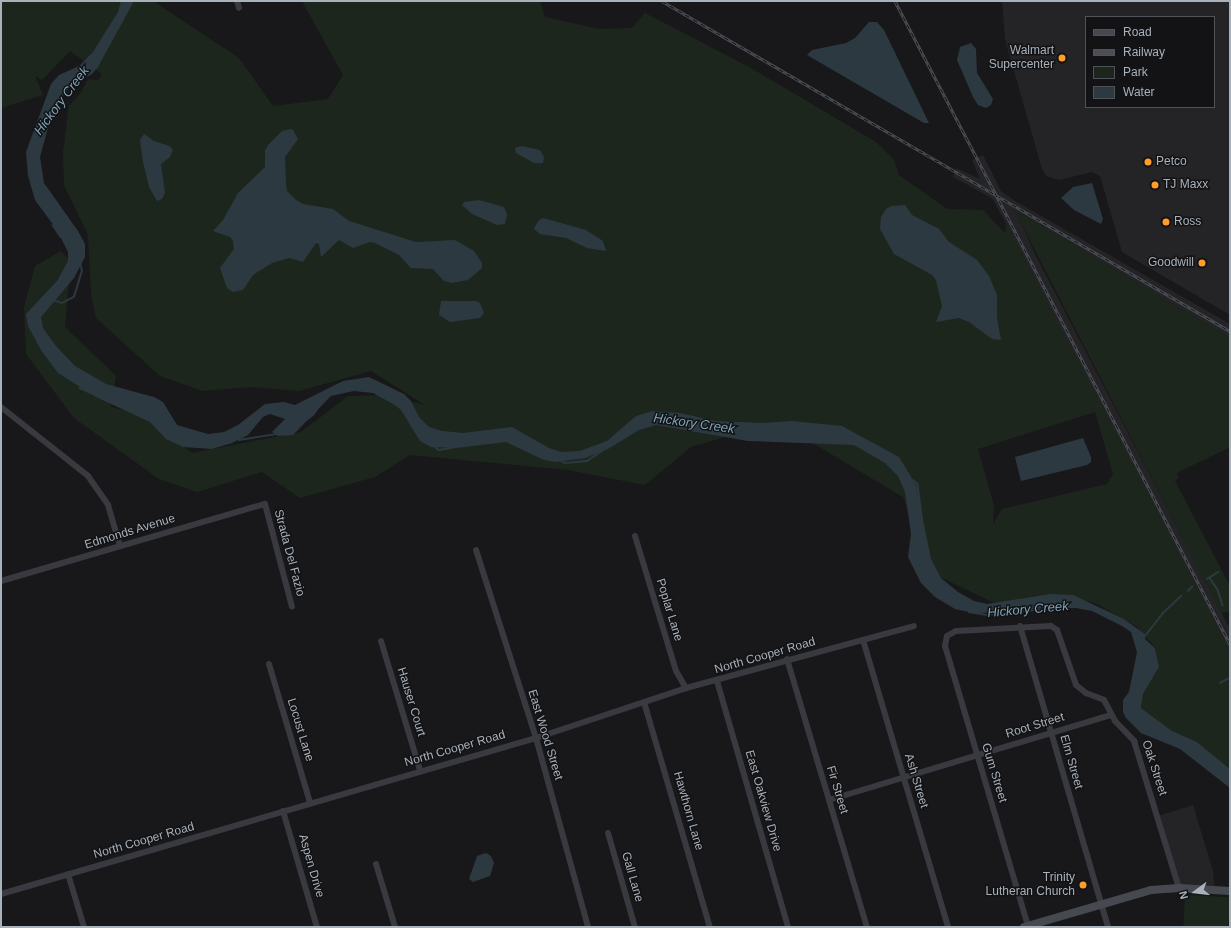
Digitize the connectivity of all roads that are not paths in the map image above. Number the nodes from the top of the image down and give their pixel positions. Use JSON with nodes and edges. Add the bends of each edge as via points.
{"nodes":[{"id":1,"x":237,"y":1,"type":"edge"},
{"id":2,"x":239,"y":8,"type":"dead end"},
{"id":3,"x":1,"y":407,"type":"edge"},
{"id":4,"x":265,"y":504,"type":"joint"},
{"id":5,"x":634,"y":536,"type":"dead end"},
{"id":6,"x":120,"y":546,"type":"junction"},
{"id":7,"x":476,"y":550,"type":"dead end"},
{"id":8,"x":1,"y":581,"type":"edge"},
{"id":9,"x":292,"y":607,"type":"dead end"},
{"id":10,"x":914,"y":626,"type":"dead end"},
{"id":11,"x":1020,"y":626,"type":"junction"},
{"id":12,"x":863,"y":640,"type":"junction"},
{"id":13,"x":381,"y":641,"type":"dead end"},
{"id":14,"x":786,"y":659,"type":"junction"},
{"id":15,"x":269,"y":664,"type":"dead end"},
{"id":16,"x":716,"y":681,"type":"junction"},
{"id":17,"x":686,"y":688,"type":"junction"},
{"id":18,"x":644,"y":702,"type":"junction"},
{"id":19,"x":1110,"y":715,"type":"junction"},
{"id":20,"x":1051,"y":733,"type":"junction"},
{"id":21,"x":536,"y":738,"type":"junction"},
{"id":22,"x":977,"y":756,"type":"junction"},
{"id":23,"x":420,"y":770,"type":"junction"},
{"id":24,"x":904,"y":778,"type":"junction"},
{"id":25,"x":828,"y":800,"type":"junction"},
{"id":26,"x":310,"y":802,"type":"junction"},
{"id":27,"x":283,"y":811,"type":"junction"},
{"id":28,"x":608,"y":833,"type":"dead end"},
{"id":29,"x":376,"y":864,"type":"dead end"},
{"id":30,"x":68,"y":874,"type":"junction"},
{"id":31,"x":1179,"y":888,"type":"junction"},
{"id":32,"x":1230,"y":891,"type":"edge"},
{"id":33,"x":1,"y":894,"type":"edge"},
{"id":34,"x":1101,"y":904,"type":"junction"},
{"id":35,"x":1026,"y":926,"type":"edge"},
{"id":36,"x":84,"y":927,"type":"edge"},
{"id":37,"x":317,"y":927,"type":"edge"},
{"id":38,"x":395,"y":927,"type":"edge"},
{"id":39,"x":588,"y":927,"type":"edge"},
{"id":40,"x":635,"y":927,"type":"edge"},
{"id":41,"x":710,"y":927,"type":"edge"},
{"id":42,"x":788,"y":927,"type":"edge"},
{"id":43,"x":867,"y":927,"type":"edge"},
{"id":44,"x":948,"y":927,"type":"edge"},
{"id":45,"x":1108,"y":927,"type":"edge"}],
"edges":[{"from":1,"to":2,"type":"street"},
{"from":3,"to":6,"type":"street","via":[[88,476],[108,505]]},
{"from":4,"to":6,"type":"street","name":"Edmonds Avenue"},
{"from":4,"to":9,"type":"street","name":"Strada Del Fazio"},
{"from":5,"to":17,"type":"street","name":"Poplar Lane","via":[[676,671]]},
{"from":6,"to":8,"type":"street","name":"Edmonds Avenue"},
{"from":7,"to":21,"type":"street","name":"East Wood Street"},
{"from":10,"to":12,"type":"street","name":"North Cooper Road"},
{"from":11,"to":19,"type":"street","name":"Oak Street","via":[[1051,626],[1059,634],[1076,685],[1086,693],[1104,700]]},
{"from":11,"to":20,"type":"street","name":"Elm Street"},
{"from":11,"to":22,"type":"street","name":"Gum Street","via":[[956,631],[947,636],[945,646]]},
{"from":12,"to":14,"type":"street","name":"North Cooper Road"},
{"from":12,"to":24,"type":"street","name":"Ash Street"},
{"from":13,"to":23,"type":"street","name":"Hauser Court"},
{"from":14,"to":16,"type":"street","name":"North Cooper Road"},
{"from":14,"to":25,"type":"street","name":"Fir Street"},
{"from":15,"to":26,"type":"street","name":"Locust Lane"},
{"from":16,"to":17,"type":"street","name":"North Cooper Road"},
{"from":16,"to":42,"type":"street","name":"East Oakview Drive"},
{"from":17,"to":18,"type":"street","name":"North Cooper Road"},
{"from":18,"to":21,"type":"street","name":"North Cooper Road"},
{"from":18,"to":41,"type":"street","name":"Hawthorn Lane"},
{"from":19,"to":20,"type":"street","name":"Root Street"},
{"from":19,"to":31,"type":"street","name":"Oak Street","via":[[1134,741]]},
{"from":20,"to":22,"type":"street","name":"Root Street"},
{"from":20,"to":34,"type":"street","name":"Elm Street"},
{"from":21,"to":23,"type":"street","name":"North Cooper Road"},
{"from":21,"to":39,"type":"street","name":"East Wood Street"},
{"from":22,"to":24,"type":"street","name":"Root Street"},
{"from":22,"to":35,"type":"street","name":"Gum Street"},
{"from":23,"to":26,"type":"street","name":"North Cooper Road"},
{"from":24,"to":25,"type":"street","name":"Root Street"},
{"from":24,"to":44,"type":"street","name":"Ash Street"},
{"from":25,"to":43,"type":"street","name":"Fir Street"},
{"from":26,"to":27,"type":"street","name":"North Cooper Road"},
{"from":27,"to":30,"type":"street","name":"North Cooper Road"},
{"from":27,"to":37,"type":"street","name":"Aspen Drive"},
{"from":28,"to":40,"type":"street","name":"Gall Lane"},
{"from":29,"to":38,"type":"street"},
{"from":30,"to":33,"type":"street","name":"North Cooper Road"},
{"from":30,"to":36,"type":"street"},
{"from":31,"to":32,"type":"street"},
{"from":31,"to":34,"type":"street","via":[[1151,890]]},
{"from":34,"to":35,"type":"street"},
{"from":34,"to":45,"type":"street","name":"Elm Street"}]}
